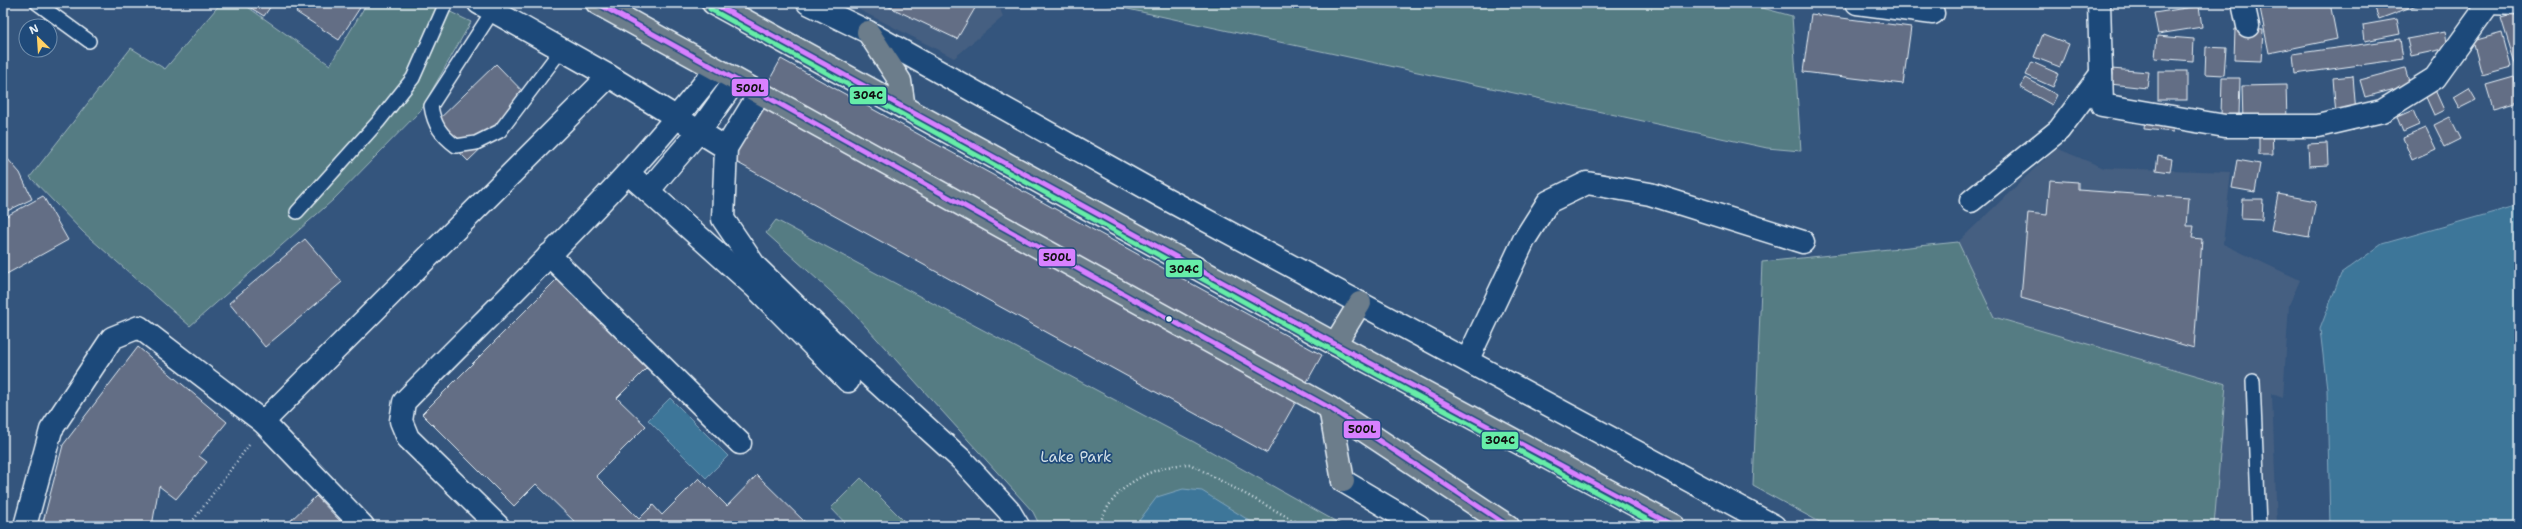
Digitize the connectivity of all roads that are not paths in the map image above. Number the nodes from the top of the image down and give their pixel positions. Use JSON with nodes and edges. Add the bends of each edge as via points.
{"nodes":[{"id":1,"x":37,"y":3,"type":"edge"},
{"id":2,"x":446,"y":3,"type":"edge"},
{"id":3,"x":597,"y":3,"type":"edge"},
{"id":4,"x":713,"y":3,"type":"edge"},
{"id":5,"x":808,"y":3,"type":"edge"},
{"id":6,"x":1857,"y":3,"type":"edge"},
{"id":7,"x":2099,"y":3,"type":"edge"},
{"id":8,"x":2243,"y":3,"type":"edge"},
{"id":9,"x":2489,"y":3,"type":"edge"},
{"id":10,"x":2519,"y":4,"type":"edge"},
{"id":11,"x":485,"y":7,"type":"edge"},
{"id":12,"x":1933,"y":13,"type":"dead end"},
{"id":13,"x":2248,"y":26,"type":"dead end"},
{"id":14,"x":868,"y":32,"type":"junction"},
{"id":15,"x":89,"y":42,"type":"dead end"},
{"id":16,"x":561,"y":50,"type":"junction"},
{"id":17,"x":715,"y":70,"type":"junction"},
{"id":18,"x":2101,"y":74,"type":"junction"},
{"id":19,"x":609,"y":76,"type":"junction"},
{"id":20,"x":735,"y":81,"type":"junction"},
{"id":21,"x":759,"y":94,"type":"junction"},
{"id":22,"x":904,"y":108,"type":"junction"},
{"id":23,"x":678,"y":118,"type":"junction"},
{"id":24,"x":700,"y":130,"type":"junction"},
{"id":25,"x":726,"y":148,"type":"junction"},
{"id":26,"x":628,"y":173,"type":"junction"},
{"id":27,"x":648,"y":191,"type":"junction"},
{"id":28,"x":1970,"y":201,"type":"dead end"},
{"id":29,"x":297,"y":212,"type":"dead end"},
{"id":30,"x":1803,"y":242,"type":"dead end"},
{"id":31,"x":549,"y":255,"type":"junction"},
{"id":32,"x":1360,"y":303,"type":"junction"},
{"id":33,"x":1335,"y":344,"type":"junction"},
{"id":34,"x":1468,"y":360,"type":"junction"},
{"id":35,"x":848,"y":381,"type":"dead end"},
{"id":36,"x":2253,"y":381,"type":"dead end"},
{"id":37,"x":1330,"y":408,"type":"junction"},
{"id":38,"x":258,"y":431,"type":"junction"},
{"id":39,"x":740,"y":443,"type":"dead end"},
{"id":40,"x":1343,"y":481,"type":"joint"},
{"id":41,"x":25,"y":526,"type":"edge"},
{"id":42,"x":363,"y":526,"type":"edge"},
{"id":43,"x":498,"y":526,"type":"edge"},
{"id":44,"x":1018,"y":526,"type":"edge"},
{"id":45,"x":1419,"y":526,"type":"edge"},
{"id":46,"x":1508,"y":526,"type":"edge"},
{"id":47,"x":1674,"y":526,"type":"edge"},
{"id":48,"x":1774,"y":526,"type":"edge"},
{"id":49,"x":2259,"y":526,"type":"edge"}],
"edges":[{"from":1,"to":15,"type":"lane"},
{"from":2,"to":29,"type":"lane","via":[[413,78],[378,122]]},
{"from":3,"to":17,"type":"highway"},
{"from":4,"to":22,"type":"highway"},
{"from":5,"to":14,"type":"street"},
{"from":6,"to":12,"type":"street"},
{"from":7,"to":18,"type":"street"},
{"from":8,"to":13,"type":"street"},
{"from":9,"to":10,"type":"street"},
{"from":9,"to":18,"type":"street","via":[[2435,78],[2382,111],[2318,126],[2225,126],[2102,104]]},
{"from":11,"to":16,"type":"street"},
{"from":11,"to":16,"type":"lane","via":[[431,106],[433,118],[441,134],[456,146],[476,143],[500,131]]},
{"from":14,"to":22,"type":"highway","via":[[900,81]]},
{"from":14,"to":32,"type":"street","via":[[1161,196]]},
{"from":16,"to":19,"type":"street"},
{"from":17,"to":20,"type":"highway"},
{"from":17,"to":23,"type":"street"},
{"from":18,"to":28,"type":"street","via":[[2059,130]]},
{"from":19,"to":23,"type":"street"},
{"from":19,"to":38,"type":"street"},
{"from":20,"to":21,"type":"highway"},
{"from":20,"to":24,"type":"street"},
{"from":21,"to":25,"type":"street"},
{"from":21,"to":37,"type":"highway"},
{"from":22,"to":33,"type":"highway"},
{"from":23,"to":24,"type":"street"},
{"from":23,"to":26,"type":"street"},
{"from":24,"to":25,"type":"street"},
{"from":24,"to":27,"type":"street"},
{"from":25,"to":44,"type":"street","via":[[723,219],[755,266],[836,345],[962,460],[1009,511]]},
{"from":26,"to":27,"type":"street"},
{"from":26,"to":31,"type":"street"},
{"from":27,"to":35,"type":"street","via":[[755,287]]},
{"from":30,"to":34,"type":"street","via":[[1650,194],[1587,183],[1548,202],[1524,240]]},
{"from":31,"to":39,"type":"street"},
{"from":31,"to":43,"type":"street","via":[[404,402],[401,411],[403,430],[408,438]]},
{"from":32,"to":33,"type":"highway"},
{"from":32,"to":34,"type":"street"},
{"from":33,"to":47,"type":"highway"},
{"from":34,"to":48,"type":"street"},
{"from":36,"to":49,"type":"lane"},
{"from":37,"to":40,"type":"highway"},
{"from":37,"to":46,"type":"highway"},
{"from":38,"to":41,"type":"street","via":[[139,327],[112,338],[51,430]]},
{"from":38,"to":42,"type":"street"},
{"from":40,"to":45,"type":"street"}]}
